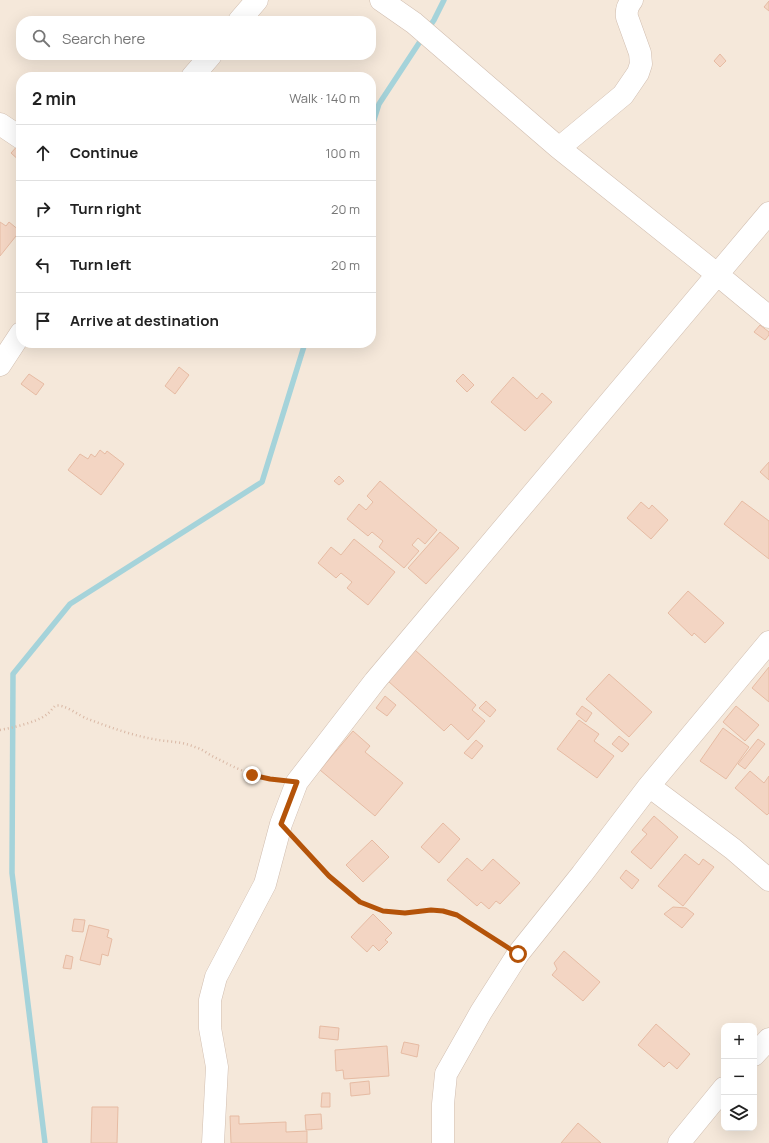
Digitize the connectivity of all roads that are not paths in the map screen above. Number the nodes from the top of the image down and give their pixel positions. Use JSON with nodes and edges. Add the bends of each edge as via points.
{"nodes":[{"id":1,"x":257,"y":0,"type":"edge"},
{"id":2,"x":381,"y":0,"type":"edge"},
{"id":3,"x":632,"y":0,"type":"edge"},
{"id":4,"x":243,"y":16,"type":"edge"},
{"id":5,"x":206,"y":60,"type":"edge"},
{"id":6,"x":196,"y":72,"type":"edge"},
{"id":7,"x":0,"y":124,"type":"edge"},
{"id":8,"x":16,"y":135,"type":"edge"},
{"id":9,"x":559,"y":148,"type":"junction"},
{"id":10,"x":769,"y":212,"type":"edge"},
{"id":11,"x":718,"y":275,"type":"junction"},
{"id":12,"x":769,"y":317,"type":"edge"},
{"id":13,"x":16,"y":341,"type":"edge"},
{"id":14,"x":0,"y":365,"type":"edge"},
{"id":15,"x":769,"y":642,"type":"edge"},
{"id":16,"x":649,"y":786,"type":"junction"},
{"id":17,"x":769,"y":880,"type":"edge"},
{"id":18,"x":769,"y":1039,"type":"edge"},
{"id":19,"x":757,"y":1052,"type":"edge"},
{"id":20,"x":721,"y":1092,"type":"edge"},
{"id":21,"x":212,"y":1143,"type":"edge"},
{"id":22,"x":443,"y":1143,"type":"edge"},
{"id":23,"x":679,"y":1143,"type":"edge"}],
"edges":[{"from":1,"to":4,"type":"street"},
{"from":2,"to":9,"type":"street","via":[[414,23]]},
{"from":3,"to":9,"type":"street","via":[[626,12],[640,53],[641,64],[638,73],[622,95]]},
{"from":5,"to":6,"type":"street"},
{"from":7,"to":8,"type":"street"},
{"from":9,"to":11,"type":"street"},
{"from":10,"to":11,"type":"street"},
{"from":11,"to":12,"type":"street"},
{"from":11,"to":21,"type":"street","via":[[376,681],[297,782],[281,824],[265,884],[216,977],[210,1000],[210,1028],[217,1067]]},
{"from":13,"to":14,"type":"street"},
{"from":15,"to":16,"type":"street"},
{"from":16,"to":17,"type":"street","via":[[733,849]]},
{"from":16,"to":22,"type":"street","via":[[518,954],[481,1012],[446,1074]]},
{"from":18,"to":19,"type":"street"},
{"from":20,"to":23,"type":"street"}]}
